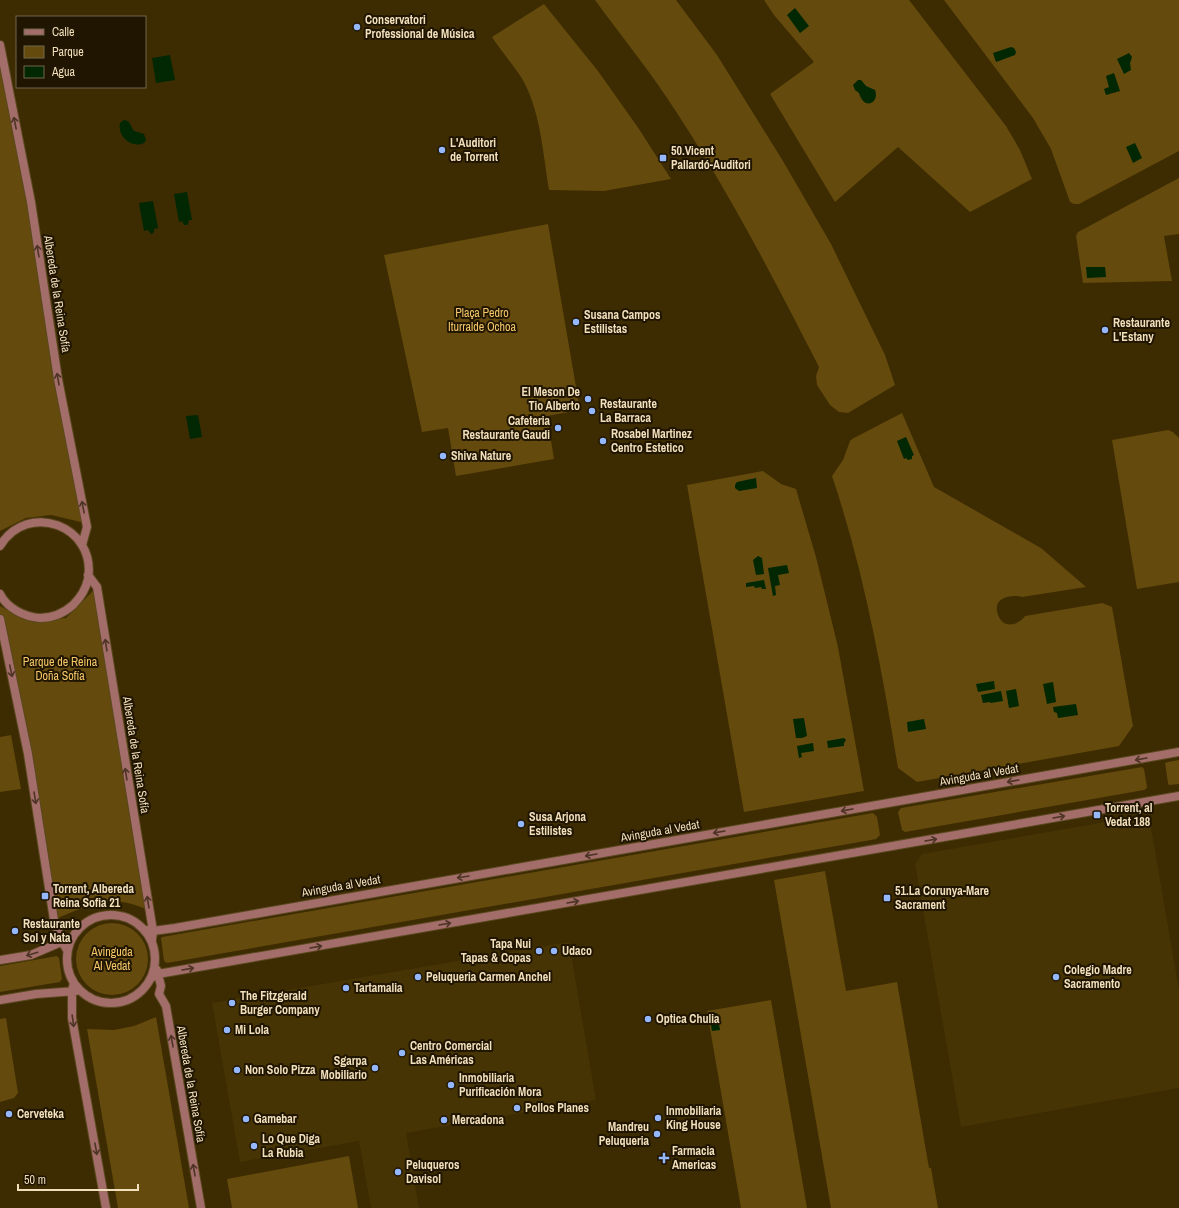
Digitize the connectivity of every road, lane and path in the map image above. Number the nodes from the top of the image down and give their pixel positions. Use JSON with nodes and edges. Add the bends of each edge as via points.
{"nodes":[{"id":1,"x":0,"y":45,"type":"edge"},
{"id":2,"x":82,"y":545,"type":"junction"},
{"id":3,"x":0,"y":546,"type":"edge"},
{"id":4,"x":88,"y":576,"type":"junction"},
{"id":5,"x":1,"y":599,"type":"edge"},
{"id":6,"x":0,"y":619,"type":"edge"},
{"id":7,"x":1179,"y":752,"type":"edge"},
{"id":8,"x":1179,"y":796,"type":"edge"},
{"id":9,"x":149,"y":931,"type":"junction"},
{"id":10,"x":72,"y":937,"type":"junction"},
{"id":11,"x":62,"y":942,"type":"junction"},
{"id":12,"x":67,"y":950,"type":"junction"},
{"id":13,"x":0,"y":960,"type":"edge"},
{"id":14,"x":155,"y":972,"type":"junction"},
{"id":15,"x":73,"y":986,"type":"junction"},
{"id":16,"x":0,"y":1000,"type":"edge"},
{"id":17,"x":106,"y":1208,"type":"edge"},
{"id":18,"x":201,"y":1208,"type":"edge"}],
"edges":[{"from":2,"to":1,"type":"street","name":"Albereda de la Reina Sofía","one_way":true,"via":[[87,527],[58,379],[31,202]]},
{"from":2,"to":3,"type":"street","via":[[66,528],[50,522],[34,522],[18,527]]},
{"from":2,"to":4,"type":"street","via":[[86,554]]},
{"from":4,"to":5,"type":"street","via":[[86,587],[79,599],[55,616],[40,618],[26,615]]},
{"from":9,"to":4,"type":"street","name":"Albereda de la Reina Sofía","one_way":true,"via":[[97,587]]},
{"from":6,"to":11,"type":"street","one_way":true,"via":[[28,754],[54,920]]},
{"from":7,"to":9,"type":"street","name":"Avinguda al Vedat","one_way":true},
{"from":14,"to":8,"type":"street","one_way":true},
{"from":9,"to":10,"type":"street","via":[[121,915],[107,914],[93,918],[81,926]]},
{"from":9,"to":14,"type":"street","name":"Albereda de la Reina Sofía","via":[[156,950]]},
{"from":10,"to":11,"type":"street"},
{"from":10,"to":12,"type":"street"},
{"from":11,"to":12,"type":"street"},
{"from":11,"to":13,"type":"street","one_way":true,"via":[[31,955]]},
{"from":12,"to":15,"type":"street","via":[[66,959]]},
{"from":14,"to":15,"type":"street","via":[[144,990],[133,998],[120,1002],[106,1003],[92,999]]},
{"from":18,"to":14,"type":"street","name":"Albereda de la Reina Sofía","one_way":true,"via":[[166,1006],[159,994],[161,986]]},
{"from":15,"to":16,"type":"street"},
{"from":15,"to":17,"type":"street","one_way":true,"via":[[73,1025]]}]}
